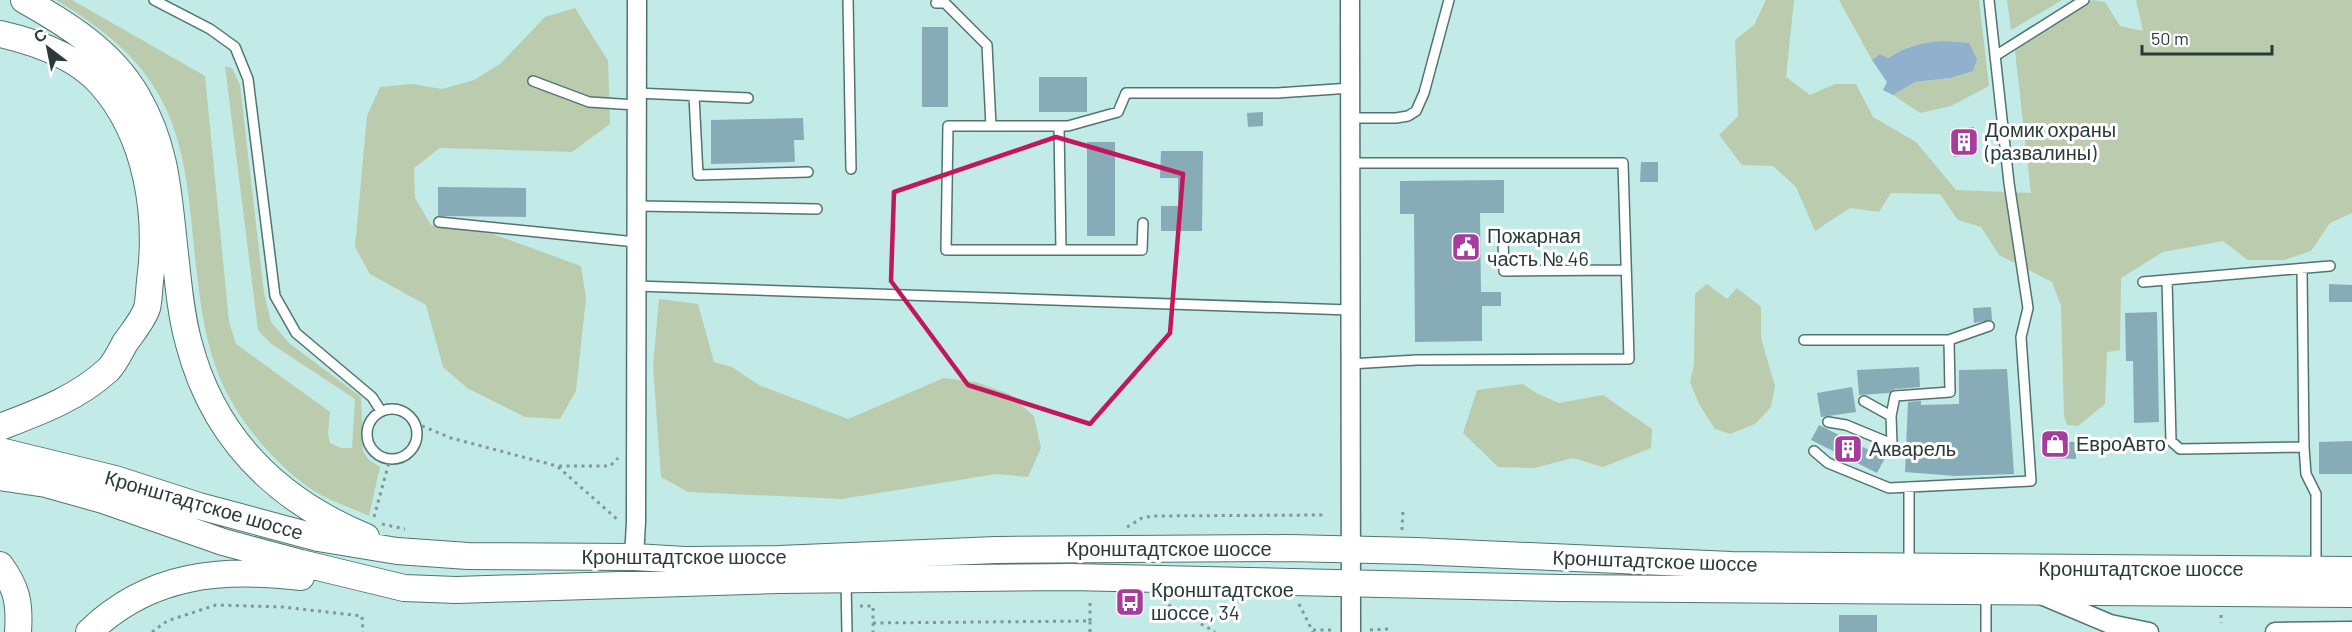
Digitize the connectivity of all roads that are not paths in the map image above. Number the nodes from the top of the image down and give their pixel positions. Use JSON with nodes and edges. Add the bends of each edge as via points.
{"nodes":[{"id":1,"x":24,"y":0,"type":"edge"},
{"id":2,"x":154,"y":0,"type":"edge"},
{"id":3,"x":637,"y":0,"type":"edge"},
{"id":4,"x":848,"y":0,"type":"edge"},
{"id":5,"x":1350,"y":0,"type":"edge"},
{"id":6,"x":1449,"y":0,"type":"edge"},
{"id":7,"x":1989,"y":0,"type":"edge"},
{"id":8,"x":2084,"y":0,"type":"edge"},
{"id":9,"x":936,"y":3,"type":"dead end"},
{"id":10,"x":0,"y":34,"type":"edge"},
{"id":11,"x":1995,"y":56,"type":"junction"},
{"id":12,"x":533,"y":81,"type":"dead end"},
{"id":13,"x":1351,"y":88,"type":"junction"},
{"id":14,"x":694,"y":96,"type":"junction"},
{"id":15,"x":748,"y":98,"type":"dead end"},
{"id":16,"x":636,"y":99,"type":"junction"},
{"id":17,"x":1351,"y":118,"type":"junction"},
{"id":18,"x":991,"y":126,"type":"junction"},
{"id":19,"x":1059,"y":126,"type":"junction"},
{"id":20,"x":1351,"y":163,"type":"junction"},
{"id":21,"x":851,"y":169,"type":"dead end"},
{"id":22,"x":808,"y":172,"type":"dead end"},
{"id":23,"x":637,"y":206,"type":"junction"},
{"id":24,"x":817,"y":208,"type":"dead end"},
{"id":25,"x":440,"y":222,"type":"dead end"},
{"id":26,"x":1143,"y":223,"type":"dead end"},
{"id":27,"x":1503,"y":239,"type":"dead end"},
{"id":28,"x":636,"y":242,"type":"junction"},
{"id":29,"x":1061,"y":250,"type":"junction"},
{"id":30,"x":2330,"y":266,"type":"dead end"},
{"id":31,"x":2302,"y":268,"type":"junction"},
{"id":32,"x":1626,"y":270,"type":"junction"},
{"id":33,"x":2167,"y":280,"type":"junction"},
{"id":34,"x":2143,"y":282,"type":"dead end"},
{"id":35,"x":636,"y":286,"type":"junction"},
{"id":36,"x":1350,"y":310,"type":"junction"},
{"id":37,"x":1989,"y":326,"type":"dead end"},
{"id":38,"x":1804,"y":340,"type":"dead end"},
{"id":39,"x":1949,"y":340,"type":"junction"},
{"id":40,"x":1350,"y":364,"type":"junction"},
{"id":41,"x":1864,"y":401,"type":"dead end"},
{"id":42,"x":381,"y":411,"type":"junction"},
{"id":43,"x":1891,"y":416,"type":"junction"},
{"id":44,"x":1828,"y":422,"type":"dead end"},
{"id":45,"x":0,"y":427,"type":"edge"},
{"id":46,"x":2304,"y":447,"type":"junction"},
{"id":47,"x":0,"y":451,"type":"edge"},
{"id":48,"x":1814,"y":451,"type":"dead end"},
{"id":49,"x":3,"y":476,"type":"edge"},
{"id":50,"x":1909,"y":487,"type":"junction"},
{"id":51,"x":1351,"y":549,"type":"junction"},
{"id":52,"x":397,"y":551,"type":"junction"},
{"id":53,"x":634,"y":557,"type":"junction"},
{"id":54,"x":0,"y":565,"type":"edge"},
{"id":55,"x":1909,"y":567,"type":"junction"},
{"id":56,"x":2316,"y":570,"type":"junction"},
{"id":57,"x":2352,"y":570,"type":"edge"},
{"id":58,"x":846,"y":579,"type":"junction"},
{"id":59,"x":1351,"y":584,"type":"junction"},
{"id":60,"x":404,"y":588,"type":"junction"},
{"id":61,"x":1986,"y":592,"type":"junction"},
{"id":62,"x":2034,"y":592,"type":"junction"},
{"id":63,"x":2352,"y":594,"type":"edge"},
{"id":64,"x":18,"y":632,"type":"edge"},
{"id":65,"x":90,"y":632,"type":"edge"},
{"id":66,"x":847,"y":632,"type":"edge"},
{"id":67,"x":1351,"y":632,"type":"edge"},
{"id":68,"x":1986,"y":632,"type":"edge"},
{"id":69,"x":2149,"y":632,"type":"edge"},
{"id":70,"x":2275,"y":632,"type":"edge"},
{"id":71,"x":2352,"y":632,"type":"edge"}],
"edges":[{"from":1,"to":52,"type":"main road","via":[[63,22],[111,62],[137,95],[157,136],[165,164],[189,344],[205,392],[225,428],[248,458],[289,495],[331,522]]},
{"from":2,"to":42,"type":"lane","via":[[210,29],[235,47],[248,79],[275,296],[296,333],[372,397]]},
{"from":3,"to":16,"type":"street"},
{"from":4,"to":21,"type":"lane"},
{"from":5,"to":13,"type":"street"},
{"from":6,"to":17,"type":"lane","via":[[1416,111],[1396,118]]},
{"from":7,"to":11,"type":"lane"},
{"from":8,"to":11,"type":"lane"},
{"from":9,"to":18,"type":"lane","via":[[945,3],[987,45]]},
{"from":10,"to":45,"type":"main road","via":[[45,47],[84,69],[116,104],[143,164],[154,256],[146,310],[109,369],[62,403]]},
{"from":11,"to":50,"type":"lane","via":[[2028,308],[2021,337],[2031,481]]},
{"from":12,"to":16,"type":"lane","via":[[589,102]]},
{"from":13,"to":17,"type":"street"},
{"from":13,"to":19,"type":"lane","via":[[1277,93],[1126,93],[1118,112]]},
{"from":14,"to":15,"type":"lane"},
{"from":14,"to":16,"type":"lane"},
{"from":14,"to":22,"type":"lane","via":[[698,175]]},
{"from":16,"to":23,"type":"street"},
{"from":17,"to":20,"type":"street"},
{"from":18,"to":19,"type":"lane"},
{"from":18,"to":29,"type":"lane","via":[[948,126],[946,250]]},
{"from":19,"to":29,"type":"lane"},
{"from":20,"to":32,"type":"lane","via":[[1623,163]]},
{"from":20,"to":36,"type":"street"},
{"from":23,"to":24,"type":"lane"},
{"from":23,"to":28,"type":"street"},
{"from":25,"to":28,"type":"lane"},
{"from":26,"to":29,"type":"lane","via":[[1142,250]]},
{"from":27,"to":32,"type":"lane","via":[[1504,271]]},
{"from":28,"to":35,"type":"street"},
{"from":30,"to":31,"type":"lane"},
{"from":31,"to":33,"type":"lane"},
{"from":31,"to":46,"type":"lane"},
{"from":32,"to":40,"type":"lane","via":[[1629,358]]},
{"from":33,"to":34,"type":"lane"},
{"from":33,"to":46,"type":"lane","via":[[2171,441],[2180,449]]},
{"from":35,"to":36,"type":"lane"},
{"from":35,"to":53,"type":"street"},
{"from":36,"to":40,"type":"street"},
{"from":37,"to":39,"type":"lane"},
{"from":38,"to":39,"type":"lane"},
{"from":39,"to":43,"type":"lane","via":[[1950,392],[1895,396]]},
{"from":40,"to":51,"type":"street"},
{"from":41,"to":43,"type":"lane"},
{"from":42,"to":42,"type":"lane","via":[[372,419],[367,432],[369,445],[377,455],[403,457],[413,449],[415,423],[407,413],[395,409]]},
{"from":43,"to":44,"type":"lane","via":[[1892,444],[1846,424]]},
{"from":46,"to":56,"type":"lane","via":[[2306,474],[2316,494]]},
{"from":47,"to":52,"type":"main road","name":"Кронштадтское шоссе","via":[[114,479],[318,538]]},
{"from":48,"to":50,"type":"lane","via":[[1828,463],[1889,488]]},
{"from":49,"to":60,"type":"main road","name":"Кронштадтское шоссе","via":[[103,500],[264,554]]},
{"from":50,"to":55,"type":"lane"},
{"from":51,"to":53,"type":"main road","name":"Кронштадтское шоссе","via":[[996,550],[685,560]]},
{"from":51,"to":55,"type":"main road","name":"Кронштадтское шоссе","via":[[1731,565]]},
{"from":51,"to":59,"type":"street"},
{"from":52,"to":53,"type":"main road","name":"Кронштадтское шоссе","via":[[468,556]]},
{"from":54,"to":64,"type":"main road","via":[[13,582],[20,609]]},
{"from":55,"to":56,"type":"main road","name":"Кронштадтское шоссе"},
{"from":56,"to":57,"type":"main road","name":"Кронштадтское шоссе"},
{"from":58,"to":59,"type":"main road","name":"Кронштадтское шоссе","via":[[1129,578]]},
{"from":58,"to":60,"type":"main road","name":"Кронштадтское шоссе","via":[[456,590]]},
{"from":58,"to":66,"type":"lane"},
{"from":59,"to":61,"type":"main road","name":"Кронштадтское шоссе"},
{"from":59,"to":67,"type":"street"},
{"from":60,"to":65,"type":"main road","via":[[260,572],[204,576],[145,593],[110,614]]},
{"from":61,"to":62,"type":"main road","name":"Кронштадтское шоссе"},
{"from":61,"to":68,"type":"lane"},
{"from":62,"to":63,"type":"main road","name":"Кронштадтское шоссе"},
{"from":62,"to":69,"type":"street","via":[[2110,624]]},
{"from":70,"to":71,"type":"street"}]}
